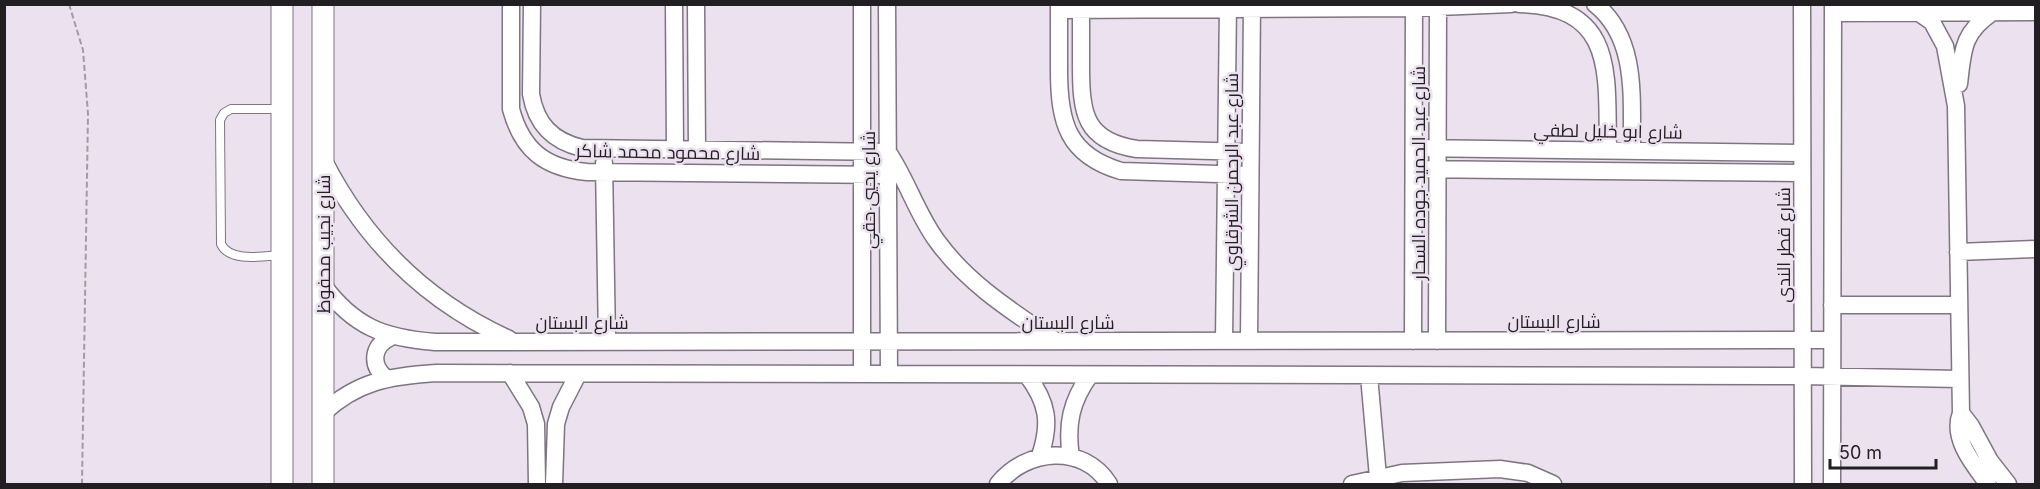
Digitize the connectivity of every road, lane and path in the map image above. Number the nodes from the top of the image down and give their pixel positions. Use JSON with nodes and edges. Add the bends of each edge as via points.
{"nodes":[{"id":1,"x":69,"y":4,"type":"edge"},
{"id":2,"x":282,"y":4,"type":"edge"},
{"id":3,"x":323,"y":4,"type":"edge"},
{"id":4,"x":511,"y":4,"type":"edge"},
{"id":5,"x":532,"y":4,"type":"edge"},
{"id":6,"x":674,"y":4,"type":"edge"},
{"id":7,"x":696,"y":4,"type":"edge"},
{"id":8,"x":862,"y":4,"type":"edge"},
{"id":9,"x":887,"y":4,"type":"edge"},
{"id":10,"x":1511,"y":4,"type":"edge"},
{"id":11,"x":1519,"y":4,"type":"edge"},
{"id":12,"x":1595,"y":4,"type":"edge"},
{"id":13,"x":1791,"y":4,"type":"edge"},
{"id":14,"x":1802,"y":4,"type":"edge"},
{"id":15,"x":1414,"y":6,"type":"edge"},
{"id":16,"x":1438,"y":6,"type":"edge"},
{"id":17,"x":1059,"y":7,"type":"edge"},
{"id":18,"x":1081,"y":7,"type":"edge"},
{"id":19,"x":1228,"y":7,"type":"edge"},
{"id":20,"x":1252,"y":7,"type":"edge"},
{"id":21,"x":1833,"y":9,"type":"edge"},
{"id":22,"x":1919,"y":12,"type":"junction"},
{"id":23,"x":1993,"y":12,"type":"junction"},
{"id":24,"x":2036,"y":12,"type":"edge"},
{"id":25,"x":1802,"y":33,"type":"junction"},
{"id":26,"x":1956,"y":106,"type":"junction"},
{"id":27,"x":282,"y":109,"type":"junction"},
{"id":28,"x":1414,"y":148,"type":"junction"},
{"id":29,"x":1438,"y":148,"type":"junction"},
{"id":30,"x":603,"y":149,"type":"junction"},
{"id":31,"x":675,"y":150,"type":"junction"},
{"id":32,"x":697,"y":150,"type":"junction"},
{"id":33,"x":1608,"y":150,"type":"junction"},
{"id":34,"x":1226,"y":151,"type":"junction"},
{"id":35,"x":1632,"y":151,"type":"junction"},
{"id":36,"x":862,"y":152,"type":"junction"},
{"id":37,"x":888,"y":152,"type":"junction"},
{"id":38,"x":1250,"y":152,"type":"junction"},
{"id":39,"x":1802,"y":153,"type":"junction"},
{"id":40,"x":323,"y":159,"type":"junction"},
{"id":41,"x":1414,"y":169,"type":"junction"},
{"id":42,"x":1438,"y":169,"type":"junction"},
{"id":43,"x":604,"y":172,"type":"junction"},
{"id":44,"x":1802,"y":173,"type":"junction"},
{"id":45,"x":862,"y":174,"type":"junction"},
{"id":46,"x":1226,"y":174,"type":"junction"},
{"id":47,"x":888,"y":175,"type":"junction"},
{"id":48,"x":1250,"y":175,"type":"junction"},
{"id":49,"x":2032,"y":247,"type":"edge"},
{"id":50,"x":1958,"y":252,"type":"junction"},
{"id":51,"x":282,"y":255,"type":"junction"},
{"id":52,"x":323,"y":285,"type":"junction"},
{"id":53,"x":1832,"y":305,"type":"junction"},
{"id":54,"x":1959,"y":305,"type":"junction"},
{"id":55,"x":391,"y":337,"type":"junction"},
{"id":56,"x":1413,"y":340,"type":"junction"},
{"id":57,"x":1802,"y":340,"type":"junction"},
{"id":58,"x":1832,"y":340,"type":"junction"},
{"id":59,"x":862,"y":341,"type":"junction"},
{"id":60,"x":888,"y":341,"type":"junction"},
{"id":61,"x":1057,"y":341,"type":"junction"},
{"id":62,"x":1224,"y":341,"type":"junction"},
{"id":63,"x":1249,"y":341,"type":"junction"},
{"id":64,"x":1437,"y":341,"type":"junction"},
{"id":65,"x":516,"y":342,"type":"junction"},
{"id":66,"x":607,"y":342,"type":"junction"},
{"id":67,"x":510,"y":373,"type":"junction"},
{"id":68,"x":578,"y":374,"type":"junction"},
{"id":69,"x":862,"y":374,"type":"junction"},
{"id":70,"x":889,"y":374,"type":"junction"},
{"id":71,"x":1028,"y":375,"type":"junction"},
{"id":72,"x":1090,"y":375,"type":"junction"},
{"id":73,"x":1369,"y":375,"type":"junction"},
{"id":74,"x":1803,"y":376,"type":"junction"},
{"id":75,"x":1832,"y":377,"type":"junction"},
{"id":76,"x":386,"y":378,"type":"junction"},
{"id":77,"x":1960,"y":379,"type":"junction"},
{"id":78,"x":323,"y":413,"type":"junction"},
{"id":79,"x":1961,"y":413,"type":"junction"},
{"id":80,"x":1040,"y":456,"type":"junction"},
{"id":81,"x":1071,"y":457,"type":"junction"},
{"id":82,"x":1378,"y":477,"type":"junction"},
{"id":83,"x":82,"y":484,"type":"edge"},
{"id":84,"x":282,"y":484,"type":"edge"},
{"id":85,"x":323,"y":484,"type":"edge"},
{"id":86,"x":537,"y":484,"type":"edge"},
{"id":87,"x":555,"y":484,"type":"edge"},
{"id":88,"x":998,"y":484,"type":"edge"},
{"id":89,"x":1109,"y":484,"type":"edge"},
{"id":90,"x":1352,"y":484,"type":"edge"},
{"id":91,"x":1553,"y":484,"type":"edge"},
{"id":92,"x":1803,"y":484,"type":"edge"},
{"id":93,"x":1832,"y":484,"type":"edge"},
{"id":94,"x":1988,"y":484,"type":"edge"},
{"id":95,"x":2008,"y":484,"type":"edge"}],
"edges":[{"from":1,"to":83,"type":"path","via":[[83,50],[88,114]]},
{"from":2,"to":27,"type":"street"},
{"from":3,"to":40,"type":"street","name":"شارع نجيب محفوظ"},
{"from":4,"to":43,"type":"street","name":"شارع محمود محمد شاكر","via":[[510,91],[515,126],[537,155],[552,164],[569,170]]},
{"from":5,"to":30,"type":"street","name":"شارع محمود محمد شاكر","via":[[533,107],[546,130],[557,139],[582,148]]},
{"from":6,"to":31,"type":"street"},
{"from":7,"to":32,"type":"street"},
{"from":8,"to":36,"type":"street","name":"شارع يحيي حقي"},
{"from":9,"to":37,"type":"street","name":"شارع يحيي حقي"},
{"from":10,"to":16,"type":"street"},
{"from":11,"to":33,"type":"street","via":[[1568,13],[1595,37],[1606,71]]},
{"from":12,"to":35,"type":"street","via":[[1615,26],[1628,62]]},
{"from":13,"to":25,"type":"street"},
{"from":14,"to":25,"type":"street","name":"شارع قطر الندى"},
{"from":15,"to":16,"type":"street"},
{"from":15,"to":20,"type":"street"},
{"from":15,"to":28,"type":"street","name":"شارع عبد الحميد جوده السحار"},
{"from":16,"to":29,"type":"street","name":"شارع عبد الحميد جوده السحار"},
{"from":17,"to":18,"type":"street"},
{"from":17,"to":46,"type":"street","via":[[1060,108],[1074,143],[1103,166],[1121,171]]},
{"from":18,"to":19,"type":"street"},
{"from":18,"to":34,"type":"street","via":[[1082,108],[1090,125],[1103,138],[1137,149]]},
{"from":19,"to":20,"type":"street"},
{"from":19,"to":34,"type":"street","name":"شارع عبد الرحمن الشرقاوي"},
{"from":20,"to":38,"type":"street","name":"شارع عبد الرحمن الشرقاوي"},
{"from":21,"to":22,"type":"street"},
{"from":21,"to":53,"type":"street"},
{"from":22,"to":23,"type":"street"},
{"from":22,"to":26,"type":"street","via":[[1940,33]]},
{"from":23,"to":24,"type":"street"},
{"from":23,"to":26,"type":"street","via":[[1968,36]]},
{"from":25,"to":39,"type":"street","name":"شارع قطر الندى"},
{"from":26,"to":50,"type":"street"},
{"from":27,"to":51,"type":"street"},
{"from":27,"to":51,"type":"lane","via":[[231,109],[220,120],[223,249],[236,256]]},
{"from":28,"to":29,"type":"street","name":"شارع ابو خليل لطفي"},
{"from":28,"to":41,"type":"street","name":"شارع عبد الحميد جوده السحار"},
{"from":29,"to":33,"type":"street","name":"شارع ابو خليل لطفي"},
{"from":29,"to":42,"type":"street","name":"شارع عبد الحميد جوده السحار"},
{"from":30,"to":31,"type":"street","name":"شارع محمود محمد شاكر"},
{"from":30,"to":43,"type":"street"},
{"from":31,"to":32,"type":"street","name":"شارع محمود محمد شاكر"},
{"from":32,"to":36,"type":"street","name":"شارع محمود محمد شاكر"},
{"from":33,"to":35,"type":"street","name":"شارع ابو خليل لطفي"},
{"from":34,"to":38,"type":"street"},
{"from":34,"to":46,"type":"street","name":"شارع عبد الرحمن الشرقاوي"},
{"from":35,"to":39,"type":"street","name":"شارع ابو خليل لطفي"},
{"from":36,"to":37,"type":"street","name":"شارع محمود محمد شاكر"},
{"from":36,"to":45,"type":"street","name":"شارع يحيي حقي"},
{"from":37,"to":47,"type":"street","name":"شارع يحيي حقي"},
{"from":37,"to":61,"type":"street","via":[[936,240],[960,268],[987,294]]},
{"from":38,"to":48,"type":"street","name":"شارع عبد الرحمن الشرقاوي"},
{"from":39,"to":44,"type":"street","name":"شارع قطر الندى"},
{"from":40,"to":52,"type":"street","name":"شارع نجيب محفوظ"},
{"from":40,"to":65,"type":"street","via":[[355,214],[402,269],[467,318]]},
{"from":41,"to":42,"type":"street"},
{"from":41,"to":56,"type":"street","name":"شارع عبد الحميد جوده السحار"},
{"from":42,"to":44,"type":"street"},
{"from":42,"to":64,"type":"street","name":"شارع عبد الحميد جوده السحار"},
{"from":43,"to":45,"type":"street","name":"شارع محمود محمد شاكر"},
{"from":43,"to":66,"type":"street"},
{"from":44,"to":57,"type":"street","name":"شارع قطر الندى"},
{"from":45,"to":47,"type":"street","name":"شارع محمود محمد شاكر"},
{"from":45,"to":59,"type":"street","name":"شارع يحيي حقي"},
{"from":46,"to":48,"type":"street"},
{"from":46,"to":62,"type":"street","name":"شارع عبد الرحمن الشرقاوي"},
{"from":47,"to":60,"type":"street","name":"شارع يحيي حقي"},
{"from":48,"to":63,"type":"street","name":"شارع عبد الرحمن الشرقاوي"},
{"from":49,"to":50,"type":"street"},
{"from":50,"to":54,"type":"street"},
{"from":51,"to":84,"type":"street"},
{"from":52,"to":55,"type":"street","name":"شارع البستان","via":[[337,305]]},
{"from":52,"to":78,"type":"street","name":"شارع نجيب محفوظ"},
{"from":53,"to":54,"type":"street"},
{"from":53,"to":58,"type":"street"},
{"from":54,"to":77,"type":"street"},
{"from":55,"to":65,"type":"street","name":"شارع البستان","via":[[435,342]]},
{"from":55,"to":76,"type":"street","via":[[377,347],[375,356],[375,365]]},
{"from":56,"to":63,"type":"street","name":"شارع البستان"},
{"from":56,"to":64,"type":"street","name":"شارع البستان"},
{"from":57,"to":58,"type":"street","name":"شارع البستان"},
{"from":57,"to":64,"type":"street","name":"شارع البستان"},
{"from":57,"to":74,"type":"street","name":"شارع قطر الندى"},
{"from":58,"to":75,"type":"street"},
{"from":59,"to":60,"type":"street","name":"شارع البستان"},
{"from":59,"to":66,"type":"street","name":"شارع البستان"},
{"from":59,"to":69,"type":"street","name":"شارع يحيي حقي"},
{"from":60,"to":61,"type":"street","name":"شارع البستان"},
{"from":60,"to":70,"type":"street","name":"شارع يحيي حقي"},
{"from":61,"to":62,"type":"street","name":"شارع البستان"},
{"from":62,"to":63,"type":"street","name":"شارع البستان"},
{"from":65,"to":66,"type":"street","name":"شارع البستان"},
{"from":67,"to":68,"type":"street"},
{"from":67,"to":76,"type":"street"},
{"from":67,"to":86,"type":"street","via":[[536,423]]},
{"from":68,"to":69,"type":"street"},
{"from":68,"to":87,"type":"street","via":[[556,424]]},
{"from":69,"to":70,"type":"street"},
{"from":70,"to":71,"type":"street"},
{"from":71,"to":72,"type":"street"},
{"from":71,"to":80,"type":"street","via":[[1045,405],[1047,431]]},
{"from":72,"to":73,"type":"street"},
{"from":72,"to":81,"type":"street","via":[[1072,405],[1068,422]]},
{"from":73,"to":74,"type":"street"},
{"from":73,"to":82,"type":"street"},
{"from":74,"to":75,"type":"street"},
{"from":74,"to":92,"type":"street","name":"شارع قطر الندى"},
{"from":75,"to":77,"type":"street"},
{"from":75,"to":93,"type":"street"},
{"from":76,"to":78,"type":"street","via":[[340,398]]},
{"from":77,"to":79,"type":"street"},
{"from":78,"to":85,"type":"street","name":"شارع نجيب محفوظ"},
{"from":79,"to":94,"type":"street","via":[[1960,438]]},
{"from":79,"to":95,"type":"street"},
{"from":80,"to":81,"type":"street"},
{"from":80,"to":88,"type":"street","via":[[1022,463]]},
{"from":81,"to":89,"type":"street","via":[[1091,466]]},
{"from":82,"to":90,"type":"street"},
{"from":82,"to":91,"type":"street","via":[[1433,470],[1500,469],[1528,473]]}]}
